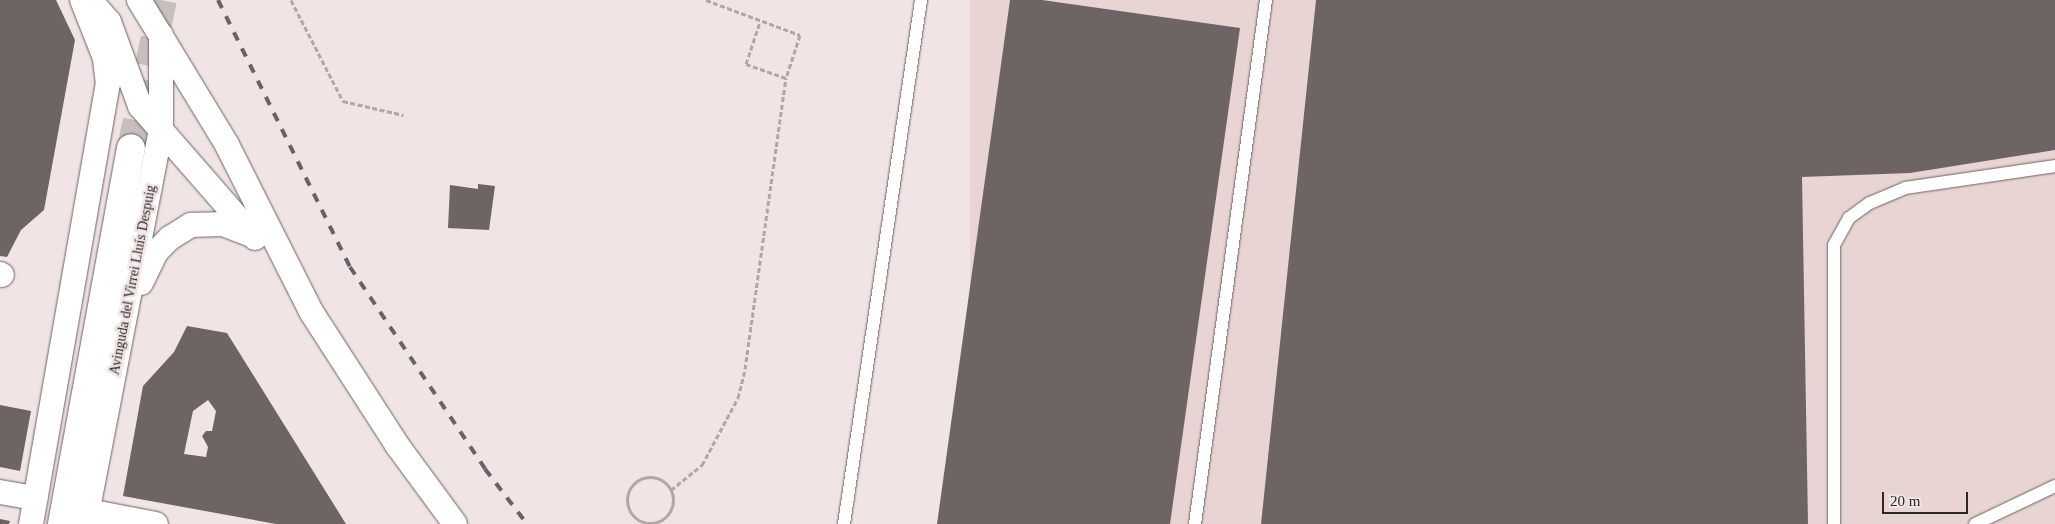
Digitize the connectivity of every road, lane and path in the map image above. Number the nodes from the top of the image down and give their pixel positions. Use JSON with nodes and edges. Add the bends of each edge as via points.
{"nodes":[{"id":1,"x":82,"y":0,"type":"edge"},
{"id":2,"x":90,"y":0,"type":"edge"},
{"id":3,"x":139,"y":0,"type":"edge"},
{"id":4,"x":290,"y":0,"type":"edge"},
{"id":5,"x":706,"y":0,"type":"edge"},
{"id":6,"x":921,"y":0,"type":"edge"},
{"id":7,"x":1266,"y":0,"type":"edge"},
{"id":8,"x":760,"y":22,"type":"junction"},
{"id":9,"x":162,"y":35,"type":"junction"},
{"id":10,"x":786,"y":78,"type":"junction"},
{"id":11,"x":403,"y":115,"type":"dead end"},
{"id":12,"x":161,"y":129,"type":"junction"},
{"id":13,"x":131,"y":148,"type":"tunnel mouth"},
{"id":14,"x":2055,"y":166,"type":"edge"},
{"id":15,"x":255,"y":238,"type":"junction"},
{"id":16,"x":312,"y":312,"type":"junction"},
{"id":17,"x":127,"y":313,"type":"junction"},
{"id":18,"x":2055,"y":486,"type":"edge"},
{"id":19,"x":671,"y":490,"type":"junction"},
{"id":20,"x":0,"y":492,"type":"edge"},
{"id":21,"x":35,"y":498,"type":"junction"},
{"id":22,"x":86,"y":518,"type":"edge"},
{"id":23,"x":661,"y":523,"type":"edge"},
{"id":24,"x":31,"y":524,"type":"edge"},
{"id":25,"x":62,"y":524,"type":"edge"},
{"id":26,"x":156,"y":524,"type":"edge"},
{"id":27,"x":455,"y":524,"type":"edge"},
{"id":28,"x":844,"y":524,"type":"edge"},
{"id":29,"x":1195,"y":524,"type":"edge"},
{"id":30,"x":1834,"y":524,"type":"edge"},
{"id":31,"x":1975,"y":524,"type":"edge"}],
"edges":[{"from":1,"to":21,"type":"street","via":[[105,58],[108,84]]},
{"from":2,"to":12,"type":"street","via":[[109,22],[140,106]]},
{"from":3,"to":9,"type":"street"},
{"from":4,"to":11,"type":"path","via":[[343,101]]},
{"from":5,"to":8,"type":"path"},
{"from":6,"to":28,"type":"lane"},
{"from":7,"to":29,"type":"lane"},
{"from":8,"to":10,"type":"path","via":[[746,64]]},
{"from":8,"to":10,"type":"path","via":[[800,35]]},
{"from":9,"to":12,"type":"street","name":"Avinguda del Virrei Lluís Despuig"},
{"from":9,"to":16,"type":"street","via":[[232,154]]},
{"from":10,"to":19,"type":"path","via":[[745,369],[738,398],[702,465]]},
{"from":12,"to":15,"type":"street"},
{"from":12,"to":17,"type":"street","name":"Avinguda del Virrei Lluís Despuig"},
{"from":13,"to":25,"type":"main road","name":"Avinguda del Virrei Lluís Despuig"},
{"from":14,"to":30,"type":"lane","via":[[1905,188],[1870,202],[1848,218],[1834,245]]},
{"from":15,"to":16,"type":"street"},
{"from":15,"to":17,"type":"street","via":[[223,224],[191,225],[181,230],[156,252]]},
{"from":16,"to":27,"type":"street","via":[[397,445]]},
{"from":17,"to":22,"type":"street","name":"Avinguda del Virrei Lluís Despuig"},
{"from":18,"to":31,"type":"lane"},
{"from":19,"to":23,"type":"path","via":[[673,504]]},
{"from":19,"to":23,"type":"path","via":[[652,477],[637,482],[628,494],[627,502],[634,517],[646,523]]},
{"from":20,"to":21,"type":"street"},
{"from":21,"to":24,"type":"street"},
{"from":22,"to":26,"type":"street"}]}
